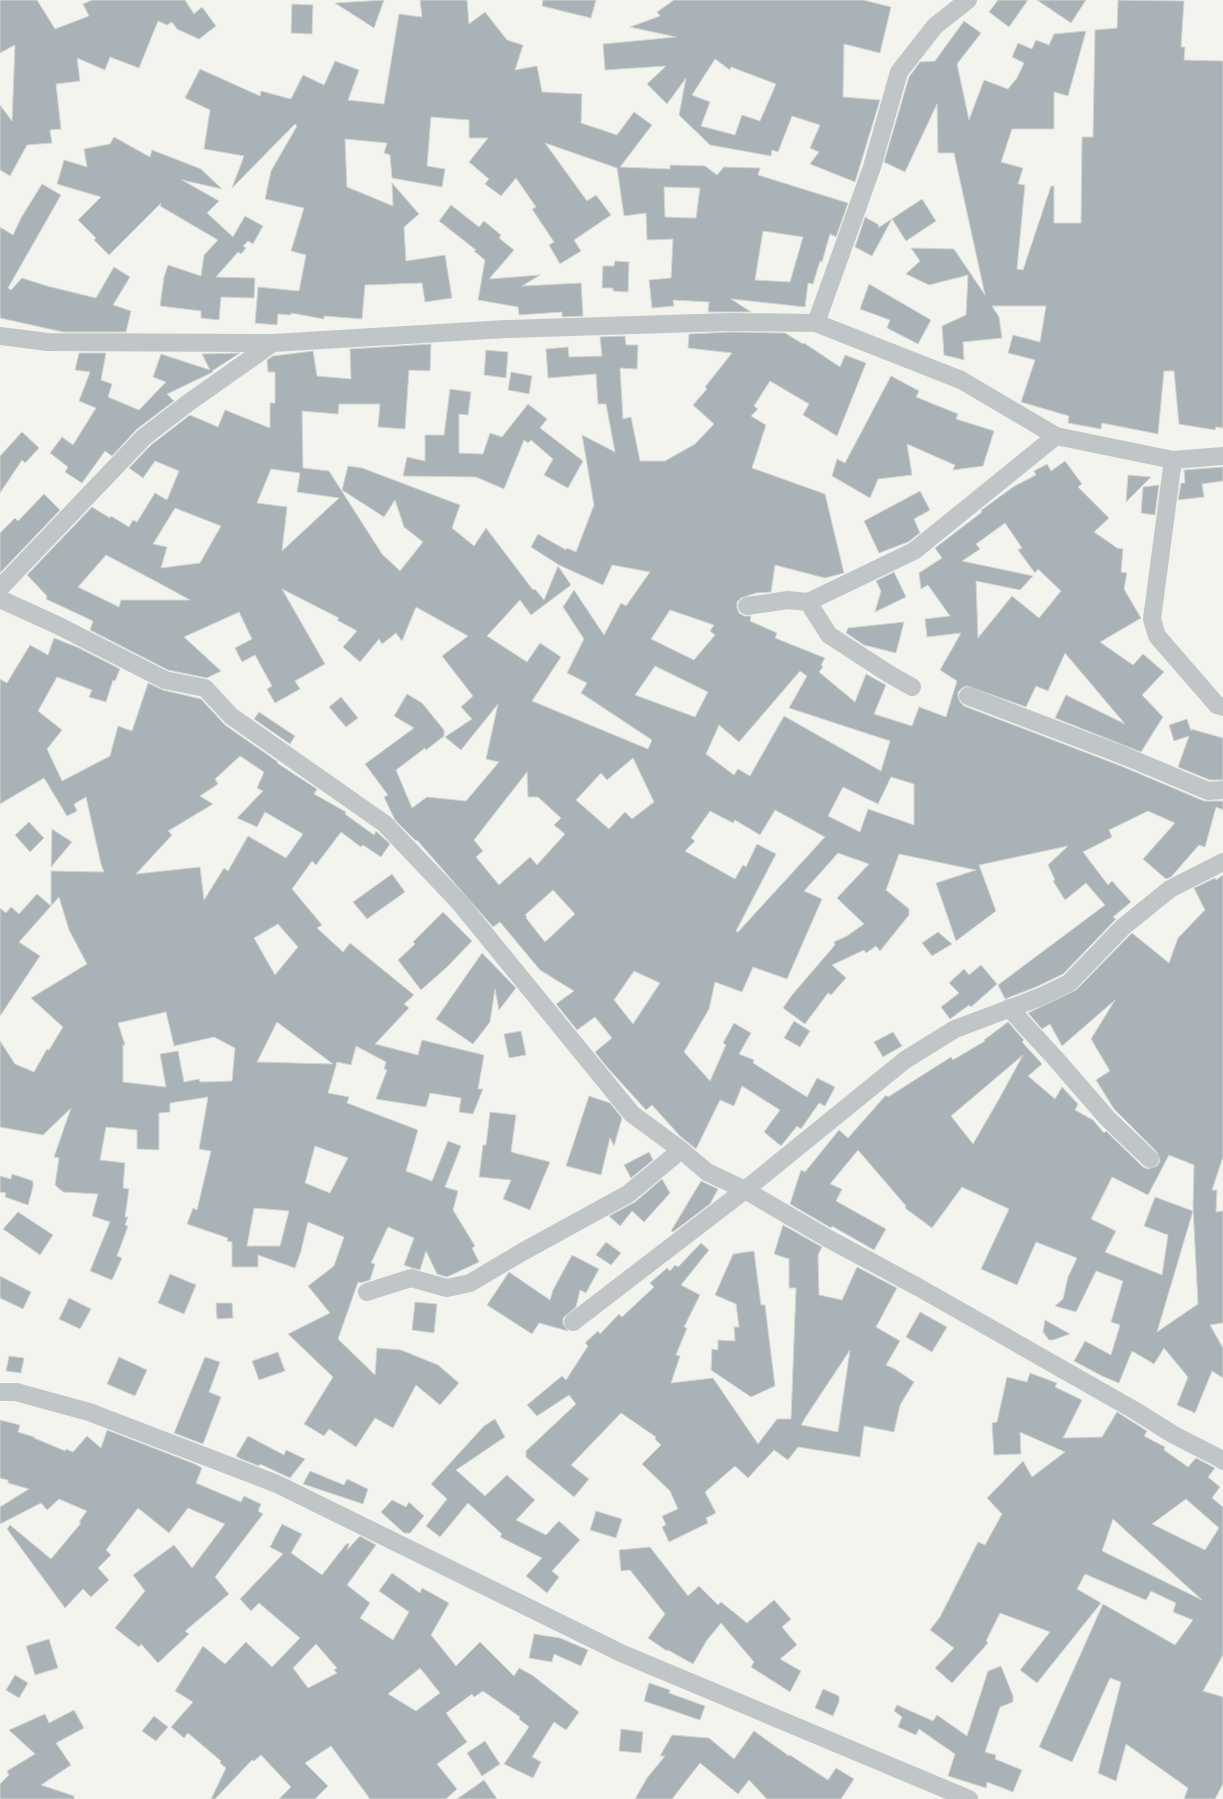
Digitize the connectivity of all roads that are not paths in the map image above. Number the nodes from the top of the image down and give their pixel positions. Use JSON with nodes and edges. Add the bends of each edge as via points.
{"nodes":[{"id":1,"x":968,"y":0,"type":"edge"},
{"id":2,"x":816,"y":323,"type":"junction"},
{"id":3,"x":0,"y":336,"type":"edge"},
{"id":4,"x":273,"y":343,"type":"junction"},
{"id":5,"x":1056,"y":436,"type":"junction"},
{"id":6,"x":1223,"y":456,"type":"edge"},
{"id":7,"x":1173,"y":460,"type":"junction"},
{"id":8,"x":0,"y":588,"type":"edge"},
{"id":9,"x":0,"y":599,"type":"edge"},
{"id":10,"x":808,"y":602,"type":"junction"},
{"id":11,"x":747,"y":606,"type":"dead end"},
{"id":12,"x":912,"y":687,"type":"dead end"},
{"id":13,"x":968,"y":696,"type":"dead end"},
{"id":14,"x":1223,"y":706,"type":"edge"},
{"id":15,"x":1223,"y":790,"type":"edge"},
{"id":16,"x":1223,"y":862,"type":"edge"},
{"id":17,"x":1008,"y":1008,"type":"junction"},
{"id":18,"x":681,"y":1150,"type":"junction"},
{"id":19,"x":1150,"y":1159,"type":"dead end"},
{"id":20,"x":745,"y":1190,"type":"junction"},
{"id":21,"x":367,"y":1292,"type":"dead end"},
{"id":22,"x":573,"y":1322,"type":"dead end"},
{"id":23,"x":0,"y":1392,"type":"edge"},
{"id":24,"x":1223,"y":1461,"type":"edge"},
{"id":25,"x":970,"y":1799,"type":"edge"}],
"edges":[{"from":1,"to":2,"type":"street","via":[[935,26],[899,72],[872,167]]},
{"from":2,"to":4,"type":"street","via":[[730,322],[506,329]]},
{"from":2,"to":5,"type":"street","via":[[962,380]]},
{"from":3,"to":4,"type":"street","via":[[48,342]]},
{"from":4,"to":8,"type":"street","via":[[144,437]]},
{"from":5,"to":7,"type":"street"},
{"from":5,"to":10,"type":"street","via":[[914,551]]},
{"from":6,"to":7,"type":"street"},
{"from":7,"to":14,"type":"street","via":[[1152,619],[1157,636],[1217,705]]},
{"from":9,"to":18,"type":"street","via":[[165,680],[205,688],[231,716],[385,824],[459,902],[632,1114]]},
{"from":10,"to":11,"type":"street","via":[[788,600]]},
{"from":10,"to":12,"type":"street","via":[[829,635]]},
{"from":13,"to":15,"type":"street","via":[[1126,756],[1208,791]]},
{"from":16,"to":17,"type":"street","via":[[1170,889],[1123,927],[1069,983]]},
{"from":17,"to":19,"type":"street","via":[[1108,1119]]},
{"from":17,"to":20,"type":"street","via":[[955,1029],[905,1060]]},
{"from":18,"to":20,"type":"street","via":[[707,1172]]},
{"from":18,"to":21,"type":"street","via":[[628,1194],[470,1283],[447,1288],[411,1278]]},
{"from":20,"to":22,"type":"street"},
{"from":20,"to":24,"type":"street"},
{"from":23,"to":25,"type":"street","via":[[16,1392],[89,1412],[277,1484],[623,1654]]}]}
